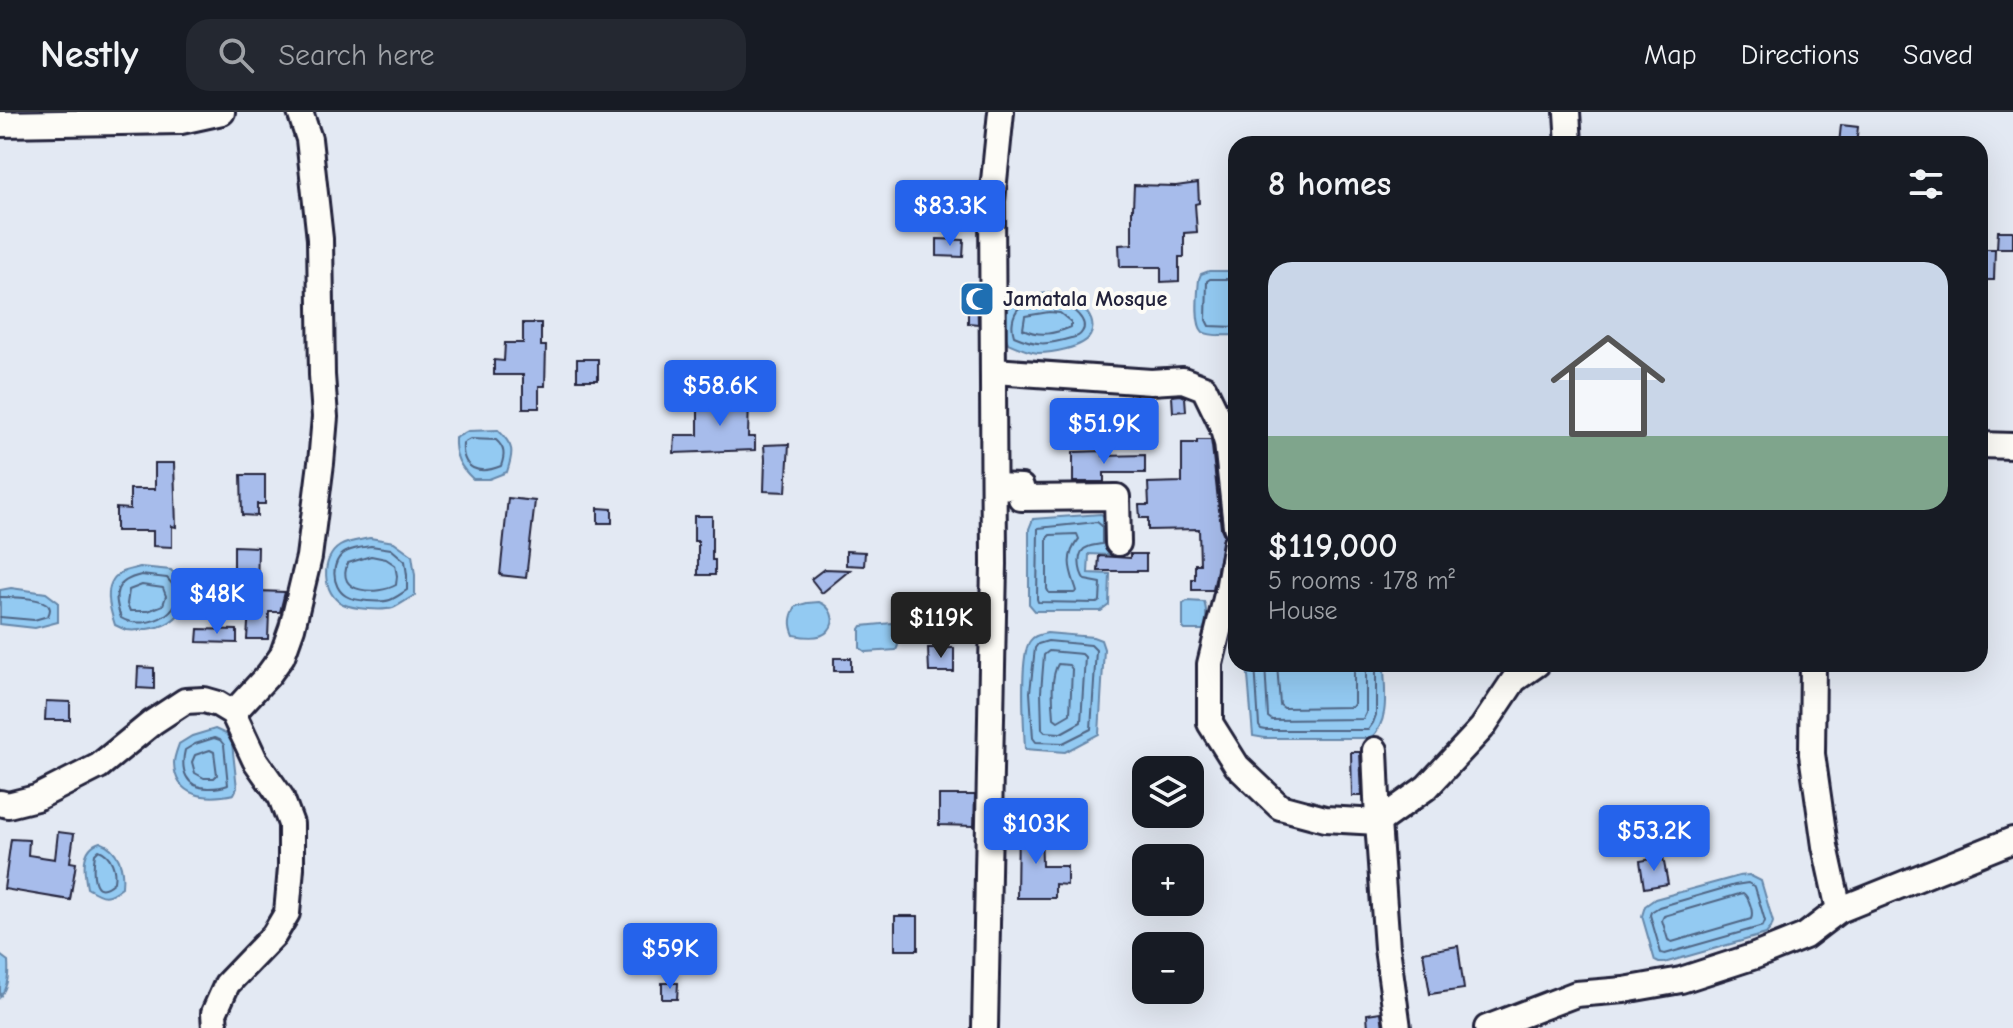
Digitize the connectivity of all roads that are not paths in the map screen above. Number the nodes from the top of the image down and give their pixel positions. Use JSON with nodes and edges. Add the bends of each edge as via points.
{"nodes":[{"id":1,"x":222,"y":112,"type":"edge"},
{"id":2,"x":300,"y":112,"type":"edge"},
{"id":3,"x":1001,"y":112,"type":"edge"},
{"id":4,"x":1567,"y":112,"type":"edge"},
{"id":5,"x":0,"y":124,"type":"edge"},
{"id":6,"x":1568,"y":136,"type":"edge"},
{"id":7,"x":994,"y":371,"type":"junction"},
{"id":8,"x":1988,"y":445,"type":"edge"},
{"id":9,"x":2013,"y":446,"type":"edge"},
{"id":10,"x":1228,"y":452,"type":"edge"},
{"id":11,"x":994,"y":486,"type":"junction"},
{"id":12,"x":1118,"y":543,"type":"dead end"},
{"id":13,"x":1228,"y":590,"type":"edge"},
{"id":14,"x":1526,"y":672,"type":"edge"},
{"id":15,"x":1813,"y":672,"type":"edge"},
{"id":16,"x":233,"y":713,"type":"junction"},
{"id":17,"x":1375,"y":750,"type":"dead end"},
{"id":18,"x":0,"y":803,"type":"edge"},
{"id":19,"x":1378,"y":822,"type":"junction"},
{"id":20,"x":2013,"y":840,"type":"edge"},
{"id":21,"x":1839,"y":910,"type":"junction"},
{"id":22,"x":215,"y":1028,"type":"edge"},
{"id":23,"x":985,"y":1028,"type":"edge"},
{"id":24,"x":1398,"y":1028,"type":"edge"},
{"id":25,"x":1487,"y":1028,"type":"edge"}],
"edges":[{"from":1,"to":5,"type":"street","via":[[181,121]]},
{"from":2,"to":16,"type":"street","via":[[309,139],[320,239],[325,417],[321,463],[309,557],[292,628],[282,656]]},
{"from":3,"to":7,"type":"street","via":[[992,201]]},
{"from":4,"to":6,"type":"street"},
{"from":7,"to":10,"type":"street","via":[[1183,380],[1204,388]]},
{"from":7,"to":11,"type":"street"},
{"from":8,"to":9,"type":"street"},
{"from":11,"to":12,"type":"street","via":[[1021,487],[1021,498],[1117,497]]},
{"from":11,"to":23,"type":"street"},
{"from":13,"to":19,"type":"street","via":[[1210,664],[1210,723],[1237,766],[1280,807],[1325,819]]},
{"from":14,"to":19,"type":"street","via":[[1427,787]]},
{"from":15,"to":21,"type":"street","via":[[1812,754]]},
{"from":16,"to":18,"type":"street","via":[[204,700],[185,701],[99,766],[36,798]]},
{"from":16,"to":22,"type":"street","via":[[255,760],[281,797],[291,824],[291,868],[287,913],[274,935],[227,984],[214,1013]]},
{"from":17,"to":19,"type":"street"},
{"from":19,"to":24,"type":"street"},
{"from":20,"to":21,"type":"street"},
{"from":21,"to":25,"type":"street","via":[[1805,936],[1755,956],[1681,980],[1576,994]]}]}
